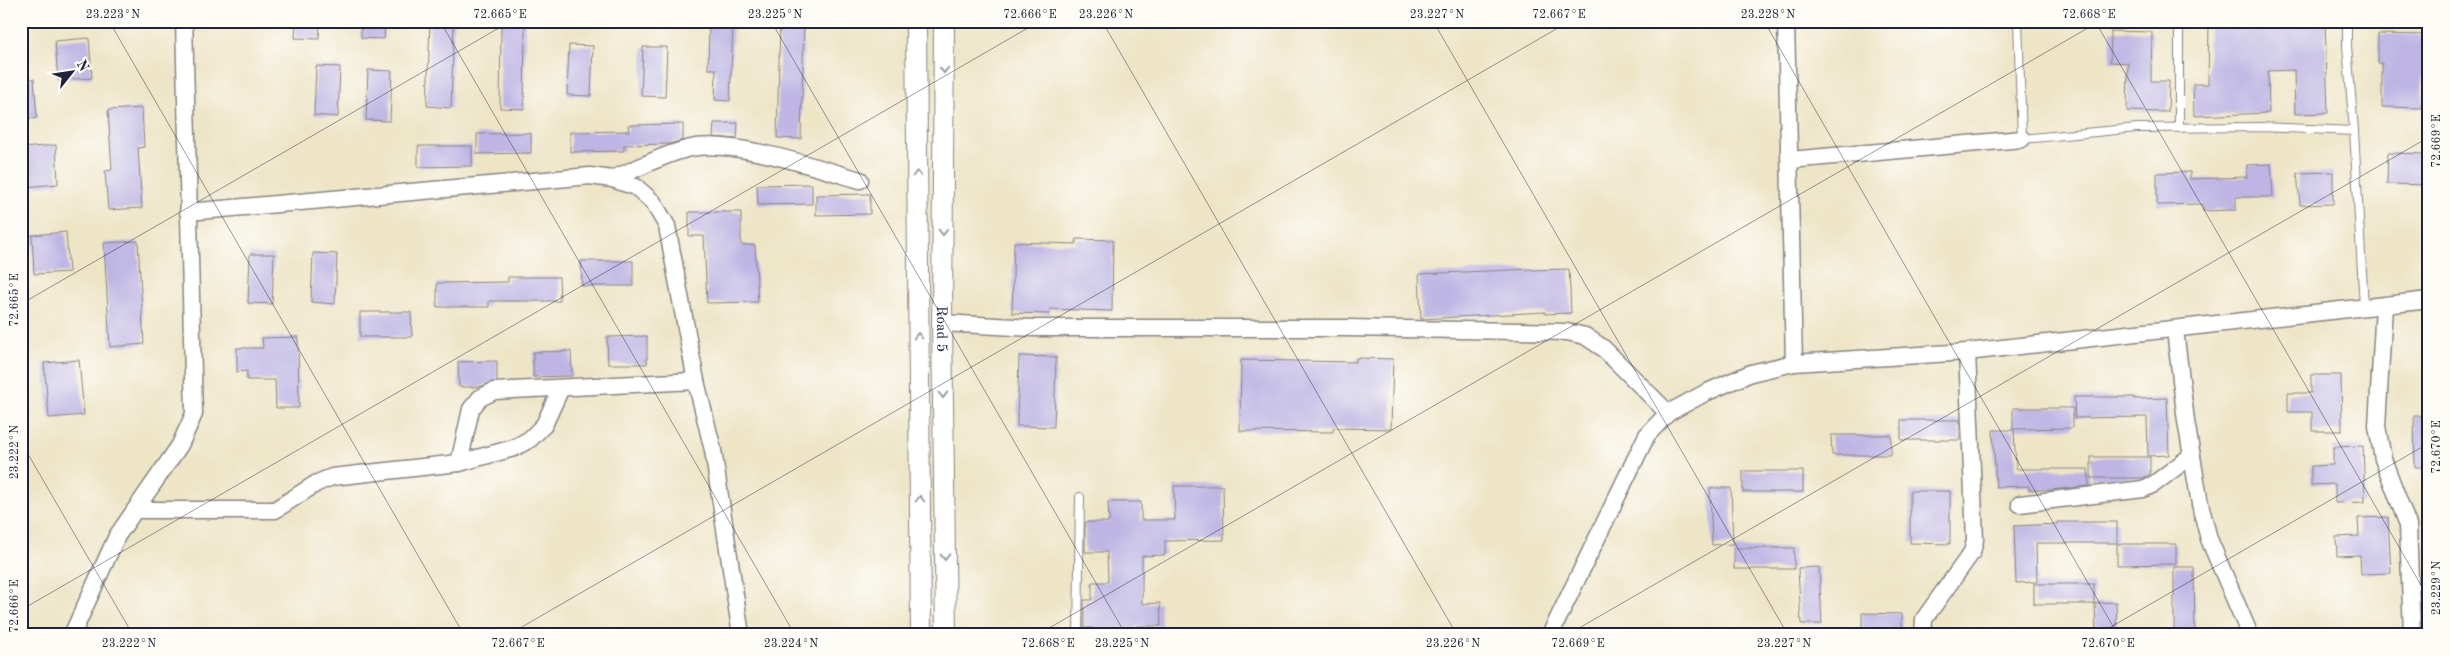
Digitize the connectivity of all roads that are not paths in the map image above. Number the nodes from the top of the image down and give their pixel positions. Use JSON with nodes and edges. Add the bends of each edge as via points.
{"nodes":[{"id":1,"x":184,"y":21,"type":"edge"},
{"id":2,"x":916,"y":21,"type":"edge"},
{"id":3,"x":944,"y":21,"type":"edge"},
{"id":4,"x":1786,"y":21,"type":"edge"},
{"id":5,"x":2018,"y":21,"type":"edge"},
{"id":6,"x":2179,"y":21,"type":"edge"},
{"id":7,"x":2347,"y":21,"type":"edge"},
{"id":8,"x":2178,"y":128,"type":"junction"},
{"id":9,"x":2354,"y":131,"type":"junction"},
{"id":10,"x":2022,"y":139,"type":"junction"},
{"id":11,"x":1790,"y":160,"type":"junction"},
{"id":12,"x":612,"y":179,"type":"junction"},
{"id":13,"x":860,"y":180,"type":"dead end"},
{"id":14,"x":188,"y":212,"type":"junction"},
{"id":15,"x":2429,"y":300,"type":"edge"},
{"id":16,"x":2384,"y":306,"type":"junction"},
{"id":17,"x":2364,"y":307,"type":"junction"},
{"id":18,"x":942,"y":323,"type":"junction"},
{"id":19,"x":2175,"y":330,"type":"junction"},
{"id":20,"x":1967,"y":352,"type":"junction"},
{"id":21,"x":1794,"y":363,"type":"junction"},
{"id":22,"x":696,"y":381,"type":"junction"},
{"id":23,"x":561,"y":388,"type":"junction"},
{"id":24,"x":1668,"y":413,"type":"junction"},
{"id":25,"x":2192,"y":455,"type":"junction"},
{"id":26,"x":459,"y":463,"type":"junction"},
{"id":27,"x":1080,"y":497,"type":"dead end"},
{"id":28,"x":2020,"y":504,"type":"dead end"},
{"id":29,"x":135,"y":510,"type":"junction"},
{"id":30,"x":72,"y":635,"type":"edge"},
{"id":31,"x":741,"y":635,"type":"edge"},
{"id":32,"x":921,"y":635,"type":"edge"},
{"id":33,"x":946,"y":635,"type":"edge"},
{"id":34,"x":1078,"y":635,"type":"edge"},
{"id":35,"x":1550,"y":635,"type":"edge"},
{"id":36,"x":1923,"y":635,"type":"edge"},
{"id":37,"x":2250,"y":635,"type":"edge"},
{"id":38,"x":2412,"y":635,"type":"edge"}],
"edges":[{"from":1,"to":14,"type":"street"},
{"from":32,"to":2,"type":"street","name":"Road 5","one_way":true},
{"from":3,"to":18,"type":"street","name":"Road 5","one_way":true},
{"from":4,"to":11,"type":"street"},
{"from":5,"to":10,"type":"lane"},
{"from":6,"to":8,"type":"lane"},
{"from":7,"to":9,"type":"lane"},
{"from":8,"to":9,"type":"lane"},
{"from":8,"to":10,"type":"lane","via":[[2137,128]]},
{"from":9,"to":17,"type":"lane"},
{"from":10,"to":11,"type":"street"},
{"from":11,"to":21,"type":"street"},
{"from":12,"to":13,"type":"street","via":[[690,148],[721,146]]},
{"from":12,"to":14,"type":"street","via":[[590,176]]},
{"from":12,"to":22,"type":"street","via":[[636,187],[654,202],[667,226]]},
{"from":14,"to":29,"type":"street","via":[[194,414],[180,445]]},
{"from":15,"to":16,"type":"street"},
{"from":16,"to":17,"type":"street"},
{"from":16,"to":38,"type":"street","via":[[2377,426],[2383,459],[2408,525]]},
{"from":17,"to":19,"type":"street"},
{"from":18,"to":24,"type":"street","via":[[1033,328],[1567,332],[1586,336],[1603,348]]},
{"from":18,"to":33,"type":"street","name":"Road 5","one_way":true},
{"from":19,"to":20,"type":"street"},
{"from":19,"to":25,"type":"street"},
{"from":20,"to":21,"type":"street"},
{"from":20,"to":36,"type":"street","via":[[1975,540],[1972,552],[1924,619]]},
{"from":21,"to":24,"type":"street","via":[[1751,373]]},
{"from":22,"to":23,"type":"street"},
{"from":22,"to":31,"type":"street","via":[[713,450]]},
{"from":23,"to":26,"type":"street","via":[[544,425],[530,439],[514,448]]},
{"from":23,"to":26,"type":"street","via":[[494,391],[480,398],[470,409]]},
{"from":24,"to":35,"type":"street","via":[[1648,434]]},
{"from":25,"to":28,"type":"street","via":[[2144,489]]},
{"from":25,"to":37,"type":"street","via":[[2209,539]]},
{"from":26,"to":29,"type":"street","via":[[332,477],[275,510]]},
{"from":27,"to":34,"type":"lane"},
{"from":29,"to":30,"type":"street","via":[[118,536]]}]}
